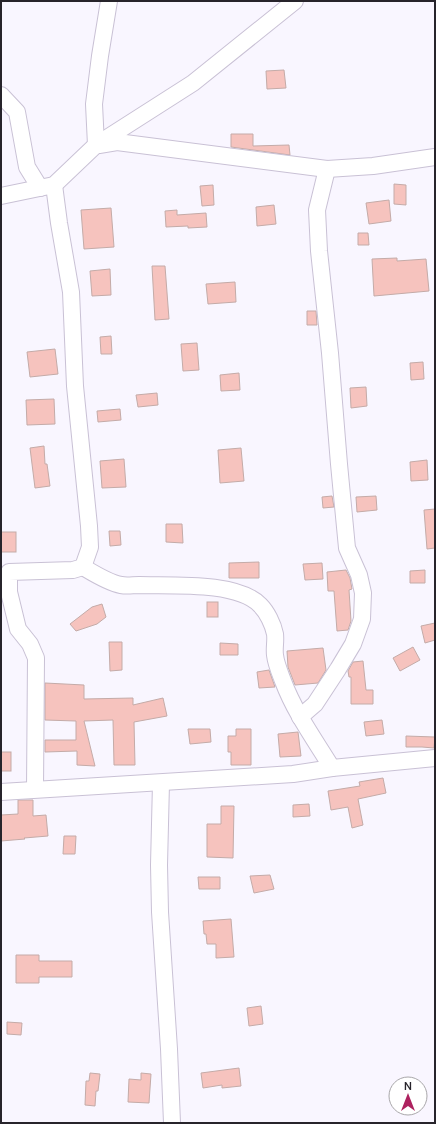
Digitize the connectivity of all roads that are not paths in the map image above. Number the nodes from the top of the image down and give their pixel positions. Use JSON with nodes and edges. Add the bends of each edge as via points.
{"nodes":[{"id":1,"x":109,"y":1,"type":"edge"},
{"id":2,"x":295,"y":1,"type":"edge"},
{"id":3,"x":1,"y":95,"type":"edge"},
{"id":4,"x":96,"y":145,"type":"junction"},
{"id":5,"x":435,"y":158,"type":"edge"},
{"id":6,"x":327,"y":169,"type":"junction"},
{"id":7,"x":47,"y":187,"type":"junction"},
{"id":8,"x":1,"y":196,"type":"edge"},
{"id":9,"x":83,"y":567,"type":"junction"},
{"id":10,"x":5,"y":572,"type":"edge"},
{"id":11,"x":300,"y":717,"type":"junction"},
{"id":12,"x":435,"y":758,"type":"edge"},
{"id":13,"x":332,"y":768,"type":"junction"},
{"id":14,"x":161,"y":783,"type":"junction"},
{"id":15,"x":35,"y":789,"type":"junction"},
{"id":16,"x":1,"y":792,"type":"edge"},
{"id":17,"x":172,"y":1123,"type":"edge"}],
"edges":[{"from":1,"to":4,"type":"street","via":[[94,104]]},
{"from":2,"to":4,"type":"street","via":[[193,82]]},
{"from":3,"to":7,"type":"street","via":[[17,112],[27,167]]},
{"from":4,"to":6,"type":"street","via":[[117,142]]},
{"from":4,"to":7,"type":"street"},
{"from":5,"to":6,"type":"street"},
{"from":6,"to":11,"type":"street","via":[[317,210],[319,251],[347,548],[359,575],[363,593],[362,619],[353,644],[338,669],[315,704]]},
{"from":7,"to":8,"type":"street"},
{"from":7,"to":9,"type":"street","via":[[59,223],[71,292],[75,386],[90,547]]},
{"from":9,"to":10,"type":"street","via":[[73,570]]},
{"from":9,"to":11,"type":"street","via":[[120,585],[216,588],[250,597],[270,619],[275,635],[275,655],[279,672]]},
{"from":10,"to":15,"type":"street","via":[[18,629],[30,644],[36,658]]},
{"from":11,"to":13,"type":"street"},
{"from":12,"to":13,"type":"street"},
{"from":13,"to":14,"type":"street","via":[[293,774]]},
{"from":14,"to":15,"type":"street"},
{"from":14,"to":17,"type":"street","via":[[160,912]]},
{"from":15,"to":16,"type":"street"}]}
